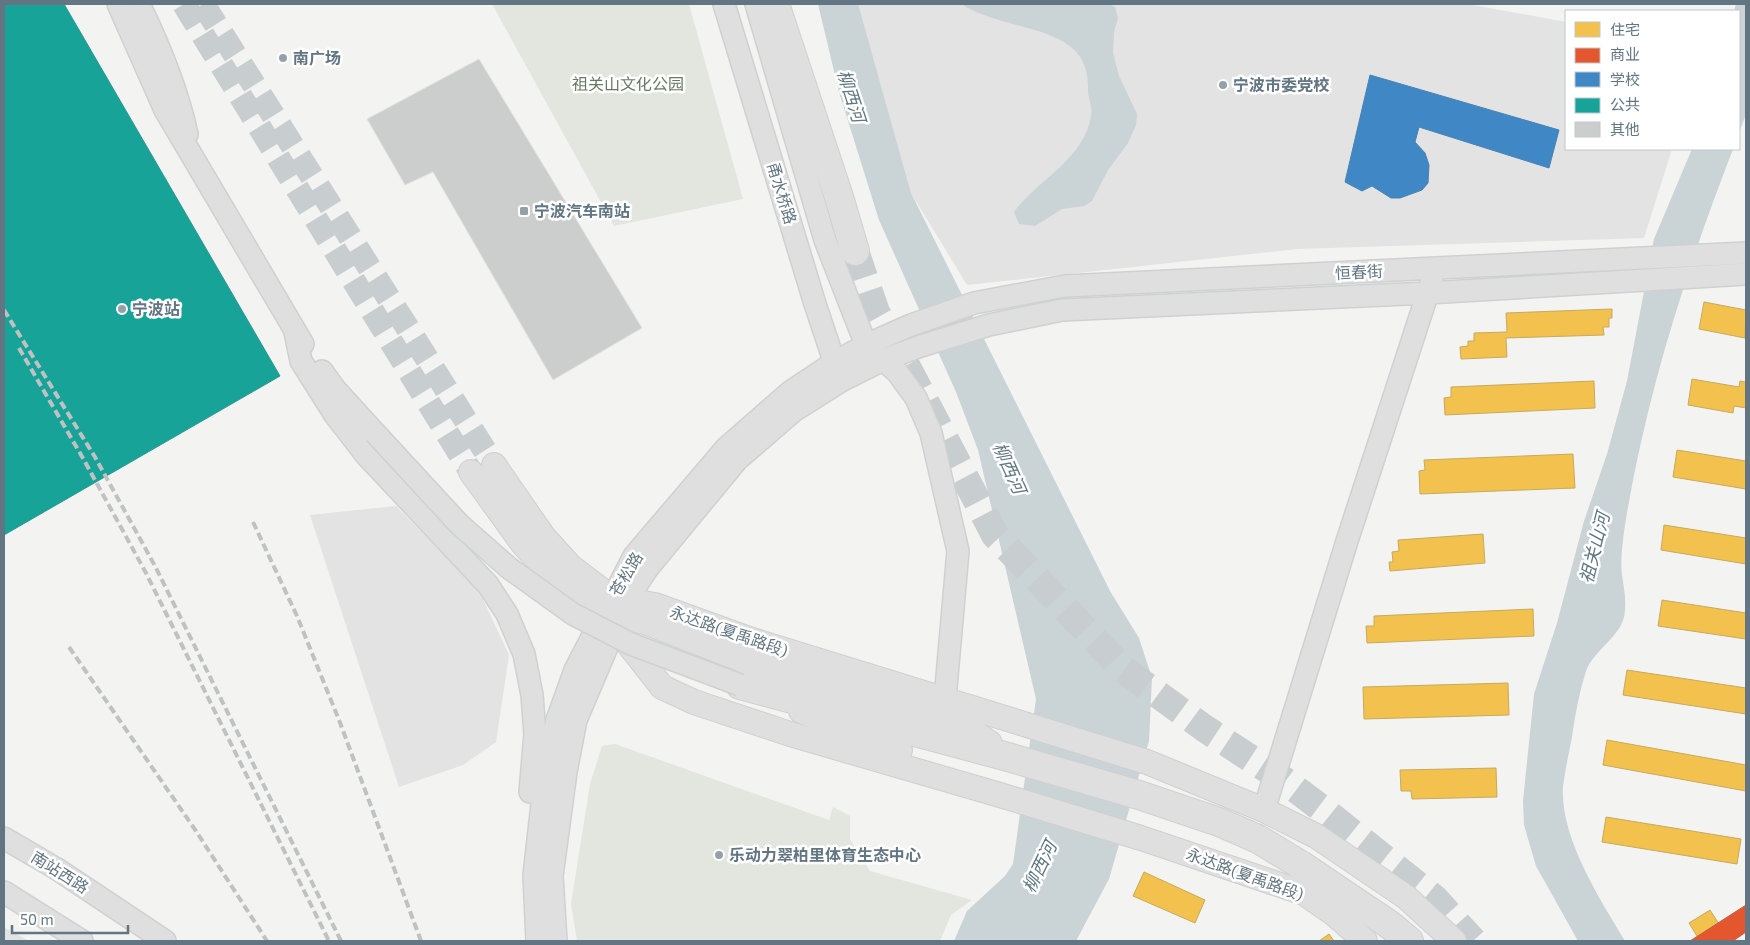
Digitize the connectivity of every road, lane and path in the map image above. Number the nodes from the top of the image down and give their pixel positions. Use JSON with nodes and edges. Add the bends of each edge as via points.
{"nodes":[{"id":1,"x":118,"y":4,"type":"edge"},
{"id":2,"x":139,"y":4,"type":"edge"},
{"id":3,"x":724,"y":4,"type":"edge"},
{"id":4,"x":756,"y":4,"type":"edge"},
{"id":5,"x":775,"y":4,"type":"edge"},
{"id":6,"x":190,"y":149,"type":"junction"},
{"id":7,"x":855,"y":251,"type":"tunnel mouth"},
{"id":8,"x":1744,"y":253,"type":"edge"},
{"id":9,"x":1436,"y":268,"type":"junction"},
{"id":10,"x":1742,"y":274,"type":"edge"},
{"id":11,"x":1428,"y":292,"type":"junction"},
{"id":12,"x":911,"y":325,"type":"joint"},
{"id":13,"x":294,"y":332,"type":"junction"},
{"id":14,"x":866,"y":345,"type":"junction"},
{"id":15,"x":921,"y":346,"type":"joint"},
{"id":16,"x":883,"y":360,"type":"junction"},
{"id":17,"x":838,"y":372,"type":"junction"},
{"id":18,"x":494,"y":465,"type":"tunnel mouth"},
{"id":19,"x":471,"y":472,"type":"tunnel mouth"},
{"id":20,"x":616,"y":607,"type":"junction"},
{"id":21,"x":740,"y":686,"type":"joint"},
{"id":22,"x":945,"y":699,"type":"junction"},
{"id":23,"x":1003,"y":778,"type":"junction"},
{"id":24,"x":1264,"y":810,"type":"junction"},
{"id":25,"x":4,"y":838,"type":"edge"},
{"id":26,"x":4,"y":892,"type":"edge"},
{"id":27,"x":82,"y":941,"type":"edge"},
{"id":28,"x":165,"y":941,"type":"edge"},
{"id":29,"x":523,"y":941,"type":"edge"},
{"id":30,"x":537,"y":941,"type":"edge"},
{"id":31,"x":556,"y":941,"type":"edge"},
{"id":32,"x":1365,"y":941,"type":"edge"},
{"id":33,"x":1409,"y":941,"type":"edge"},
{"id":34,"x":1454,"y":941,"type":"edge"}],
"edges":[{"from":1,"to":6,"type":"main road","via":[[165,110]]},
{"from":2,"to":6,"type":"main road","via":[[170,73]]},
{"from":3,"to":17,"type":"main road","name":"甬水桥路"},
{"from":4,"to":14,"type":"main road","name":"甬水桥路","via":[[825,240]]},
{"from":5,"to":7,"type":"highway"},
{"from":6,"to":13,"type":"main road"},
{"from":8,"to":9,"type":"main road","name":"恒春街"},
{"from":9,"to":11,"type":"main road"},
{"from":9,"to":12,"type":"main road","name":"恒春街","via":[[1065,286],[974,303]]},
{"from":10,"to":11,"type":"main road","name":"恒春街"},
{"from":11,"to":15,"type":"main road","name":"恒春街","via":[[1062,310],[989,325]]},
{"from":11,"to":24,"type":"main road"},
{"from":12,"to":14,"type":"main road","name":"苍松路"},
{"from":13,"to":21,"type":"main road","bridge":true,"via":[[335,389],[459,524],[509,568],[573,614],[630,644]]},
{"from":13,"to":29,"type":"main road","via":[[300,361],[335,415],[366,455],[488,585],[507,614],[524,654],[535,734],[526,827]]},
{"from":14,"to":16,"type":"main road"},
{"from":14,"to":17,"type":"main road","name":"苍松路"},
{"from":15,"to":16,"type":"main road","name":"苍松路"},
{"from":16,"to":17,"type":"main road","name":"苍松路"},
{"from":16,"to":22,"type":"main road","via":[[897,372],[916,398],[931,433],[958,551]]},
{"from":17,"to":20,"type":"main road","name":"苍松路","via":[[737,460]]},
{"from":18,"to":20,"type":"main road","name":"永达路(夏禹路段)","via":[[543,536],[570,566]]},
{"from":19,"to":20,"type":"main road","via":[[524,544],[559,584]]},
{"from":20,"to":22,"type":"main road","name":"永达路(夏禹路段)","via":[[655,605],[752,640]]},
{"from":20,"to":23,"type":"highway","via":[[748,660],[953,721]]},
{"from":20,"to":23,"type":"main road","name":"永达路(夏禹路段)","via":[[662,687],[694,702],[790,734]]},
{"from":20,"to":30,"type":"main road","name":"苍松路","via":[[575,670],[557,720],[546,769],[534,875]]},
{"from":20,"to":31,"type":"main road","name":"苍松路","via":[[574,728],[566,772],[552,876]]},
{"from":21,"to":23,"type":"highway"},
{"from":22,"to":24,"type":"main road","name":"永达路(夏禹路段)","via":[[1147,762]]},
{"from":23,"to":32,"type":"main road","name":"永达路(夏禹路段)","via":[[1304,893]]},
{"from":23,"to":33,"type":"highway","via":[[1139,795],[1219,822],[1258,839],[1301,865]]},
{"from":24,"to":34,"type":"main road","via":[[1316,836],[1406,897]]},
{"from":25,"to":28,"type":"main road","name":"南站西路"},
{"from":26,"to":27,"type":"main road"}]}
